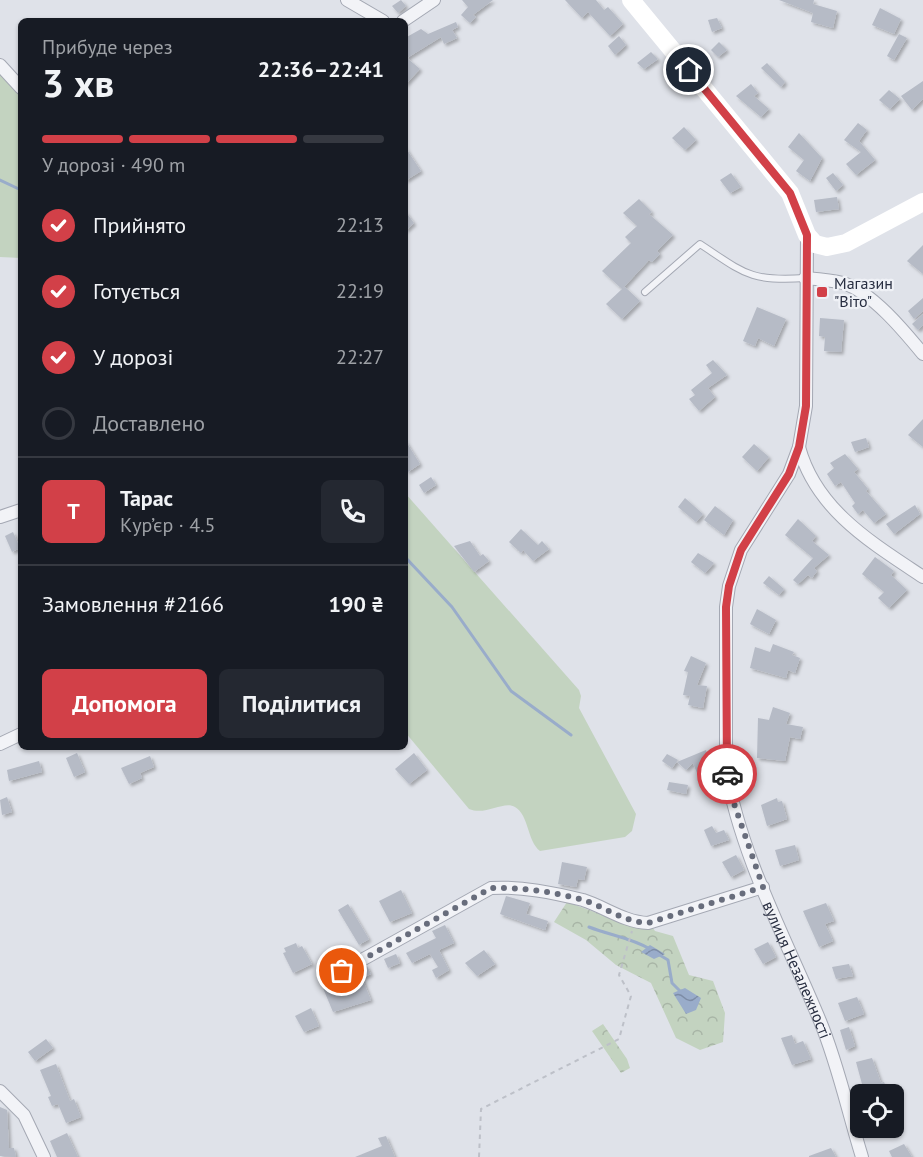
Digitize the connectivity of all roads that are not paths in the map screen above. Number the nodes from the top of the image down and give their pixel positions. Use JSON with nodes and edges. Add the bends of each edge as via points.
{"nodes":[{"id":1,"x":347,"y":0,"type":"edge"},
{"id":2,"x":434,"y":0,"type":"edge"},
{"id":3,"x":631,"y":0,"type":"edge"},
{"id":4,"x":378,"y":18,"type":"edge"},
{"id":5,"x":407,"y":18,"type":"edge"},
{"id":6,"x":0,"y":65,"type":"edge"},
{"id":7,"x":18,"y":85,"type":"edge"},
{"id":8,"x":923,"y":202,"type":"edge"},
{"id":9,"x":807,"y":235,"type":"junction"},
{"id":10,"x":805,"y":278,"type":"junction"},
{"id":11,"x":645,"y":292,"type":"dead end"},
{"id":12,"x":923,"y":354,"type":"edge"},
{"id":13,"x":799,"y":447,"type":"junction"},
{"id":14,"x":18,"y":511,"type":"edge"},
{"id":15,"x":0,"y":517,"type":"edge"},
{"id":16,"x":923,"y":576,"type":"edge"},
{"id":17,"x":18,"y":735,"type":"edge"},
{"id":18,"x":0,"y":744,"type":"edge"},
{"id":19,"x":763,"y":887,"type":"junction"},
{"id":20,"x":342,"y":971,"type":"dead end"},
{"id":21,"x":0,"y":1091,"type":"edge"},
{"id":22,"x":44,"y":1157,"type":"edge"},
{"id":23,"x":862,"y":1157,"type":"edge"}],
"edges":[{"from":1,"to":4,"type":"street"},
{"from":2,"to":5,"type":"street"},
{"from":3,"to":9,"type":"street","name":"вулиця Незалежності","via":[[790,193]]},
{"from":6,"to":7,"type":"street"},
{"from":8,"to":9,"type":"street","via":[[846,243],[827,247],[815,244]]},
{"from":9,"to":10,"type":"street","name":"вулиця Незалежності"},
{"from":10,"to":11,"type":"lane","via":[[754,278],[700,243]]},
{"from":10,"to":12,"type":"street","via":[[843,283],[854,289],[890,315]]},
{"from":10,"to":13,"type":"street","name":"вулиця Незалежності","via":[[806,406]]},
{"from":13,"to":16,"type":"street","via":[[810,477],[830,506],[863,537]]},
{"from":13,"to":19,"type":"street","name":"вулиця Незалежності","via":[[789,474],[741,550],[726,607],[726,769],[730,792]]},
{"from":14,"to":15,"type":"street"},
{"from":17,"to":18,"type":"street"},
{"from":19,"to":20,"type":"street","via":[[648,923],[635,923],[584,901],[511,887],[491,888]]},
{"from":19,"to":23,"type":"street","name":"вулиця Незалежності","via":[[822,1024]]},
{"from":21,"to":22,"type":"street","via":[[24,1115]]}]}
